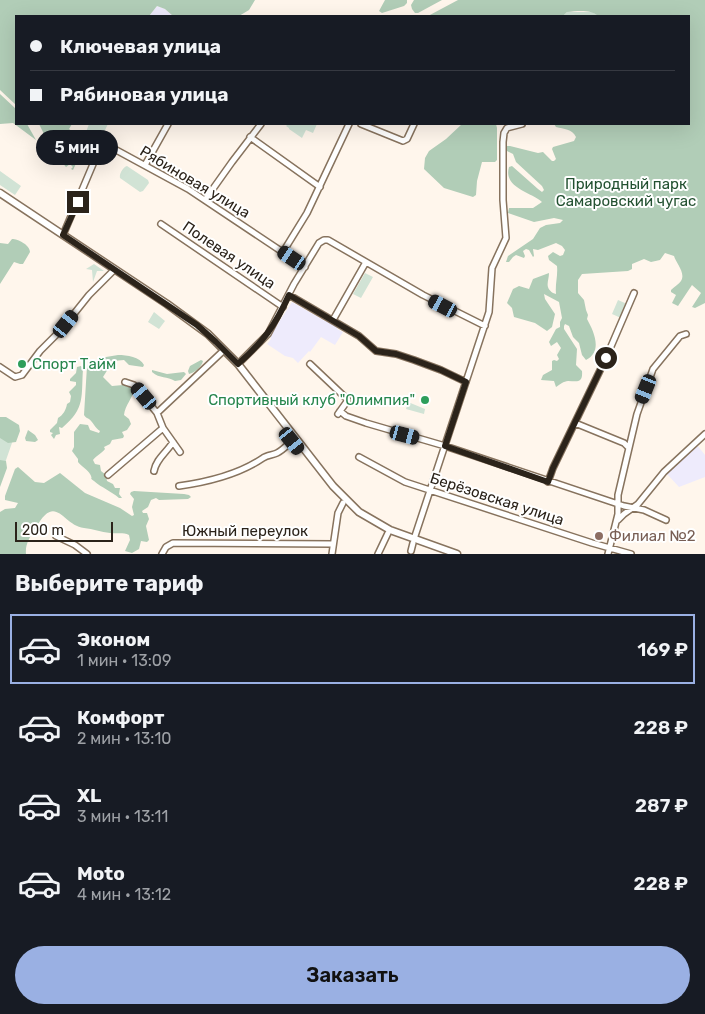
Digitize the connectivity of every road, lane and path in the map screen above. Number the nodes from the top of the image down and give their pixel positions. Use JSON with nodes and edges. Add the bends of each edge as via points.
{"nodes":[{"id":1,"x":167,"y":125,"type":"edge"},
{"id":2,"x":260,"y":125,"type":"edge"},
{"id":3,"x":349,"y":125,"type":"edge"},
{"id":4,"x":363,"y":125,"type":"edge"},
{"id":5,"x":414,"y":125,"type":"edge"},
{"id":6,"x":518,"y":125,"type":"edge"},
{"id":7,"x":250,"y":137,"type":"junction"},
{"id":8,"x":145,"y":165,"type":"junction"},
{"id":9,"x":320,"y":187,"type":"junction"},
{"id":10,"x":0,"y":194,"type":"edge"},
{"id":11,"x":0,"y":198,"type":"edge"},
{"id":12,"x":206,"y":200,"type":"junction"},
{"id":13,"x":39,"y":221,"type":"junction"},
{"id":14,"x":161,"y":224,"type":"dead end"},
{"id":15,"x":62,"y":237,"type":"junction"},
{"id":16,"x":283,"y":252,"type":"junction"},
{"id":17,"x":366,"y":262,"type":"junction"},
{"id":18,"x":305,"y":267,"type":"junction"},
{"id":19,"x":113,"y":271,"type":"junction"},
{"id":20,"x":634,"y":293,"type":"dead end"},
{"id":21,"x":289,"y":295,"type":"junction"},
{"id":22,"x":283,"y":307,"type":"junction"},
{"id":23,"x":333,"y":320,"type":"junction"},
{"id":24,"x":484,"y":326,"type":"junction"},
{"id":25,"x":686,"y":334,"type":"dead end"},
{"id":26,"x":223,"y":351,"type":"junction"},
{"id":27,"x":310,"y":364,"type":"dead end"},
{"id":28,"x":236,"y":366,"type":"junction"},
{"id":29,"x":0,"y":367,"type":"edge"},
{"id":30,"x":125,"y":382,"type":"dead end"},
{"id":31,"x":466,"y":382,"type":"junction"},
{"id":32,"x":157,"y":412,"type":"junction"},
{"id":33,"x":575,"y":423,"type":"junction"},
{"id":34,"x":163,"y":428,"type":"junction"},
{"id":35,"x":705,"y":434,"type":"edge"},
{"id":36,"x":294,"y":440,"type":"junction"},
{"id":37,"x":173,"y":442,"type":"junction"},
{"id":38,"x":445,"y":446,"type":"junction"},
{"id":39,"x":628,"y":448,"type":"junction"},
{"id":40,"x":180,"y":452,"type":"dead end"},
{"id":41,"x":359,"y":457,"type":"dead end"},
{"id":42,"x":154,"y":471,"type":"dead end"},
{"id":43,"x":108,"y":475,"type":"dead end"},
{"id":44,"x":548,"y":482,"type":"junction"},
{"id":45,"x":179,"y":486,"type":"dead end"},
{"id":46,"x":430,"y":491,"type":"junction"},
{"id":47,"x":344,"y":501,"type":"junction"},
{"id":48,"x":618,"y":504,"type":"junction"},
{"id":49,"x":633,"y":508,"type":"junction"},
{"id":50,"x":666,"y":520,"type":"dead end"},
{"id":51,"x":616,"y":523,"type":"junction"},
{"id":52,"x":388,"y":533,"type":"junction"},
{"id":53,"x":56,"y":536,"type":"dead end"},
{"id":54,"x":413,"y":541,"type":"junction"},
{"id":55,"x":333,"y":544,"type":"junction"},
{"id":56,"x":411,"y":551,"type":"dead end"},
{"id":57,"x":608,"y":551,"type":"edge"},
{"id":58,"x":87,"y":554,"type":"edge"},
{"id":59,"x":162,"y":554,"type":"edge"},
{"id":60,"x":332,"y":554,"type":"edge"},
{"id":61,"x":378,"y":554,"type":"edge"},
{"id":62,"x":448,"y":554,"type":"edge"},
{"id":63,"x":457,"y":554,"type":"edge"},
{"id":64,"x":631,"y":554,"type":"edge"}],
"edges":[{"from":1,"to":8,"type":"street"},
{"from":2,"to":7,"type":"street"},
{"from":3,"to":9,"type":"street"},
{"from":4,"to":5,"type":"street","via":[[403,141]]},
{"from":6,"to":24,"type":"street","via":[[507,128],[503,137],[502,200],[506,238],[492,268],[490,308]]},
{"from":7,"to":9,"type":"street"},
{"from":7,"to":12,"type":"street"},
{"from":8,"to":12,"type":"street","name":"Рябиновая улица"},
{"from":8,"to":15,"type":"street","name":"Рябиновая улица","via":[[109,146],[101,146]]},
{"from":9,"to":16,"type":"street"},
{"from":10,"to":13,"type":"main road"},
{"from":11,"to":13,"type":"main road"},
{"from":12,"to":16,"type":"street","name":"Рябиновая улица"},
{"from":13,"to":15,"type":"main road"},
{"from":14,"to":22,"type":"street","name":"Полевая улица"},
{"from":15,"to":19,"type":"main road"},
{"from":16,"to":18,"type":"street","name":"Рябиновая улица"},
{"from":17,"to":18,"type":"street","via":[[328,240],[322,240]]},
{"from":17,"to":23,"type":"street"},
{"from":17,"to":24,"type":"street","via":[[423,296]]},
{"from":18,"to":21,"type":"street"},
{"from":19,"to":26,"type":"main road","via":[[197,325]]},
{"from":19,"to":29,"type":"street","via":[[20,376],[13,376]]},
{"from":20,"to":33,"type":"street"},
{"from":21,"to":22,"type":"street"},
{"from":21,"to":23,"type":"street"},
{"from":22,"to":28,"type":"street","via":[[264,339]]},
{"from":23,"to":31,"type":"street","via":[[376,351],[441,370]]},
{"from":24,"to":31,"type":"street"},
{"from":25,"to":39,"type":"street","via":[[680,336],[654,368]]},
{"from":26,"to":28,"type":"main road"},
{"from":26,"to":32,"type":"street"},
{"from":27,"to":38,"type":"street","via":[[348,400],[339,413]]},
{"from":28,"to":36,"type":"main road"},
{"from":30,"to":32,"type":"street","via":[[134,385]]},
{"from":31,"to":38,"type":"street"},
{"from":32,"to":34,"type":"street"},
{"from":33,"to":39,"type":"street"},
{"from":33,"to":44,"type":"street"},
{"from":34,"to":37,"type":"street"},
{"from":34,"to":43,"type":"street"},
{"from":35,"to":49,"type":"street","via":[[664,472]]},
{"from":36,"to":45,"type":"street","via":[[277,453],[233,473]]},
{"from":36,"to":47,"type":"main road"},
{"from":37,"to":40,"type":"street"},
{"from":37,"to":42,"type":"street","via":[[161,455]]},
{"from":38,"to":44,"type":"street"},
{"from":38,"to":46,"type":"street"},
{"from":39,"to":48,"type":"street"},
{"from":41,"to":46,"type":"street","name":"Берёзовская улица","via":[[398,480]]},
{"from":44,"to":48,"type":"street"},
{"from":46,"to":54,"type":"street"},
{"from":46,"to":57,"type":"street","name":"Берёзовская улица"},
{"from":47,"to":52,"type":"main road","via":[[362,519]]},
{"from":47,"to":54,"type":"main road","via":[[378,525]]},
{"from":47,"to":55,"type":"street","via":[[338,513]]},
{"from":48,"to":49,"type":"street"},
{"from":48,"to":51,"type":"street"},
{"from":49,"to":50,"type":"street"},
{"from":49,"to":51,"type":"street"},
{"from":51,"to":57,"type":"street"},
{"from":52,"to":54,"type":"main road"},
{"from":52,"to":61,"type":"street"},
{"from":53,"to":58,"type":"street","via":[[75,544]]},
{"from":54,"to":56,"type":"street"},
{"from":54,"to":62,"type":"main road"},
{"from":54,"to":63,"type":"main road"},
{"from":55,"to":59,"type":"street","name":"Южный переулок","via":[[173,543]]},
{"from":55,"to":60,"type":"street"},
{"from":57,"to":64,"type":"street","name":"Берёзовская улица"}]}
